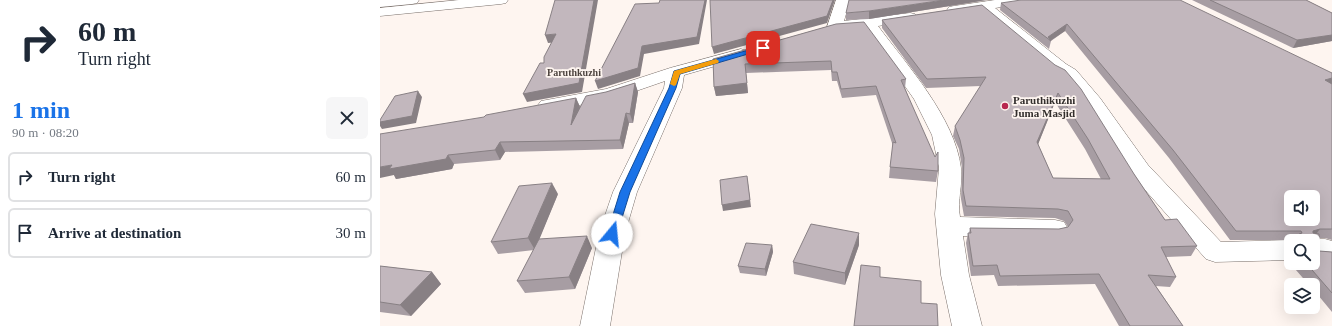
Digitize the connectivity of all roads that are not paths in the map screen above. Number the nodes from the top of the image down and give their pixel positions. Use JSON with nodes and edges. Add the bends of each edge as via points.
{"nodes":[{"id":1,"x":412,"y":0,"type":"edge"},
{"id":2,"x":501,"y":0,"type":"edge"},
{"id":3,"x":843,"y":0,"type":"edge"},
{"id":4,"x":1024,"y":0,"type":"edge"},
{"id":5,"x":380,"y":3,"type":"edge"},
{"id":6,"x":984,"y":6,"type":"junction"},
{"id":7,"x":380,"y":12,"type":"edge"},
{"id":8,"x":869,"y":24,"type":"junction"},
{"id":9,"x":759,"y":49,"type":"edge"},
{"id":10,"x":676,"y":72,"type":"junction"},
{"id":11,"x":532,"y":108,"type":"edge"},
{"id":12,"x":949,"y":226,"type":"junction"},
{"id":13,"x":1055,"y":229,"type":"edge"},
{"id":14,"x":1320,"y":249,"type":"edge"},
{"id":15,"x":1284,"y":250,"type":"edge"},
{"id":16,"x":1332,"y":251,"type":"edge"},
{"id":17,"x":595,"y":326,"type":"edge"},
{"id":18,"x":967,"y":326,"type":"edge"}],
"edges":[{"from":1,"to":5,"type":"main road"},
{"from":2,"to":7,"type":"main road"},
{"from":3,"to":8,"type":"main road","via":[[827,30]]},
{"from":4,"to":6,"type":"main road"},
{"from":6,"to":8,"type":"main road"},
{"from":6,"to":15,"type":"main road","via":[[1070,74],[1140,170],[1215,252]]},
{"from":8,"to":12,"type":"main road","via":[[923,99],[942,135],[950,168],[947,214]]},
{"from":9,"to":10,"type":"main road"},
{"from":10,"to":11,"type":"main road","via":[[609,94]]},
{"from":10,"to":17,"type":"main road","via":[[673,88],[625,192],[612,234]]},
{"from":12,"to":13,"type":"main road"},
{"from":12,"to":18,"type":"main road","via":[[955,276]]},
{"from":14,"to":16,"type":"main road"}]}
